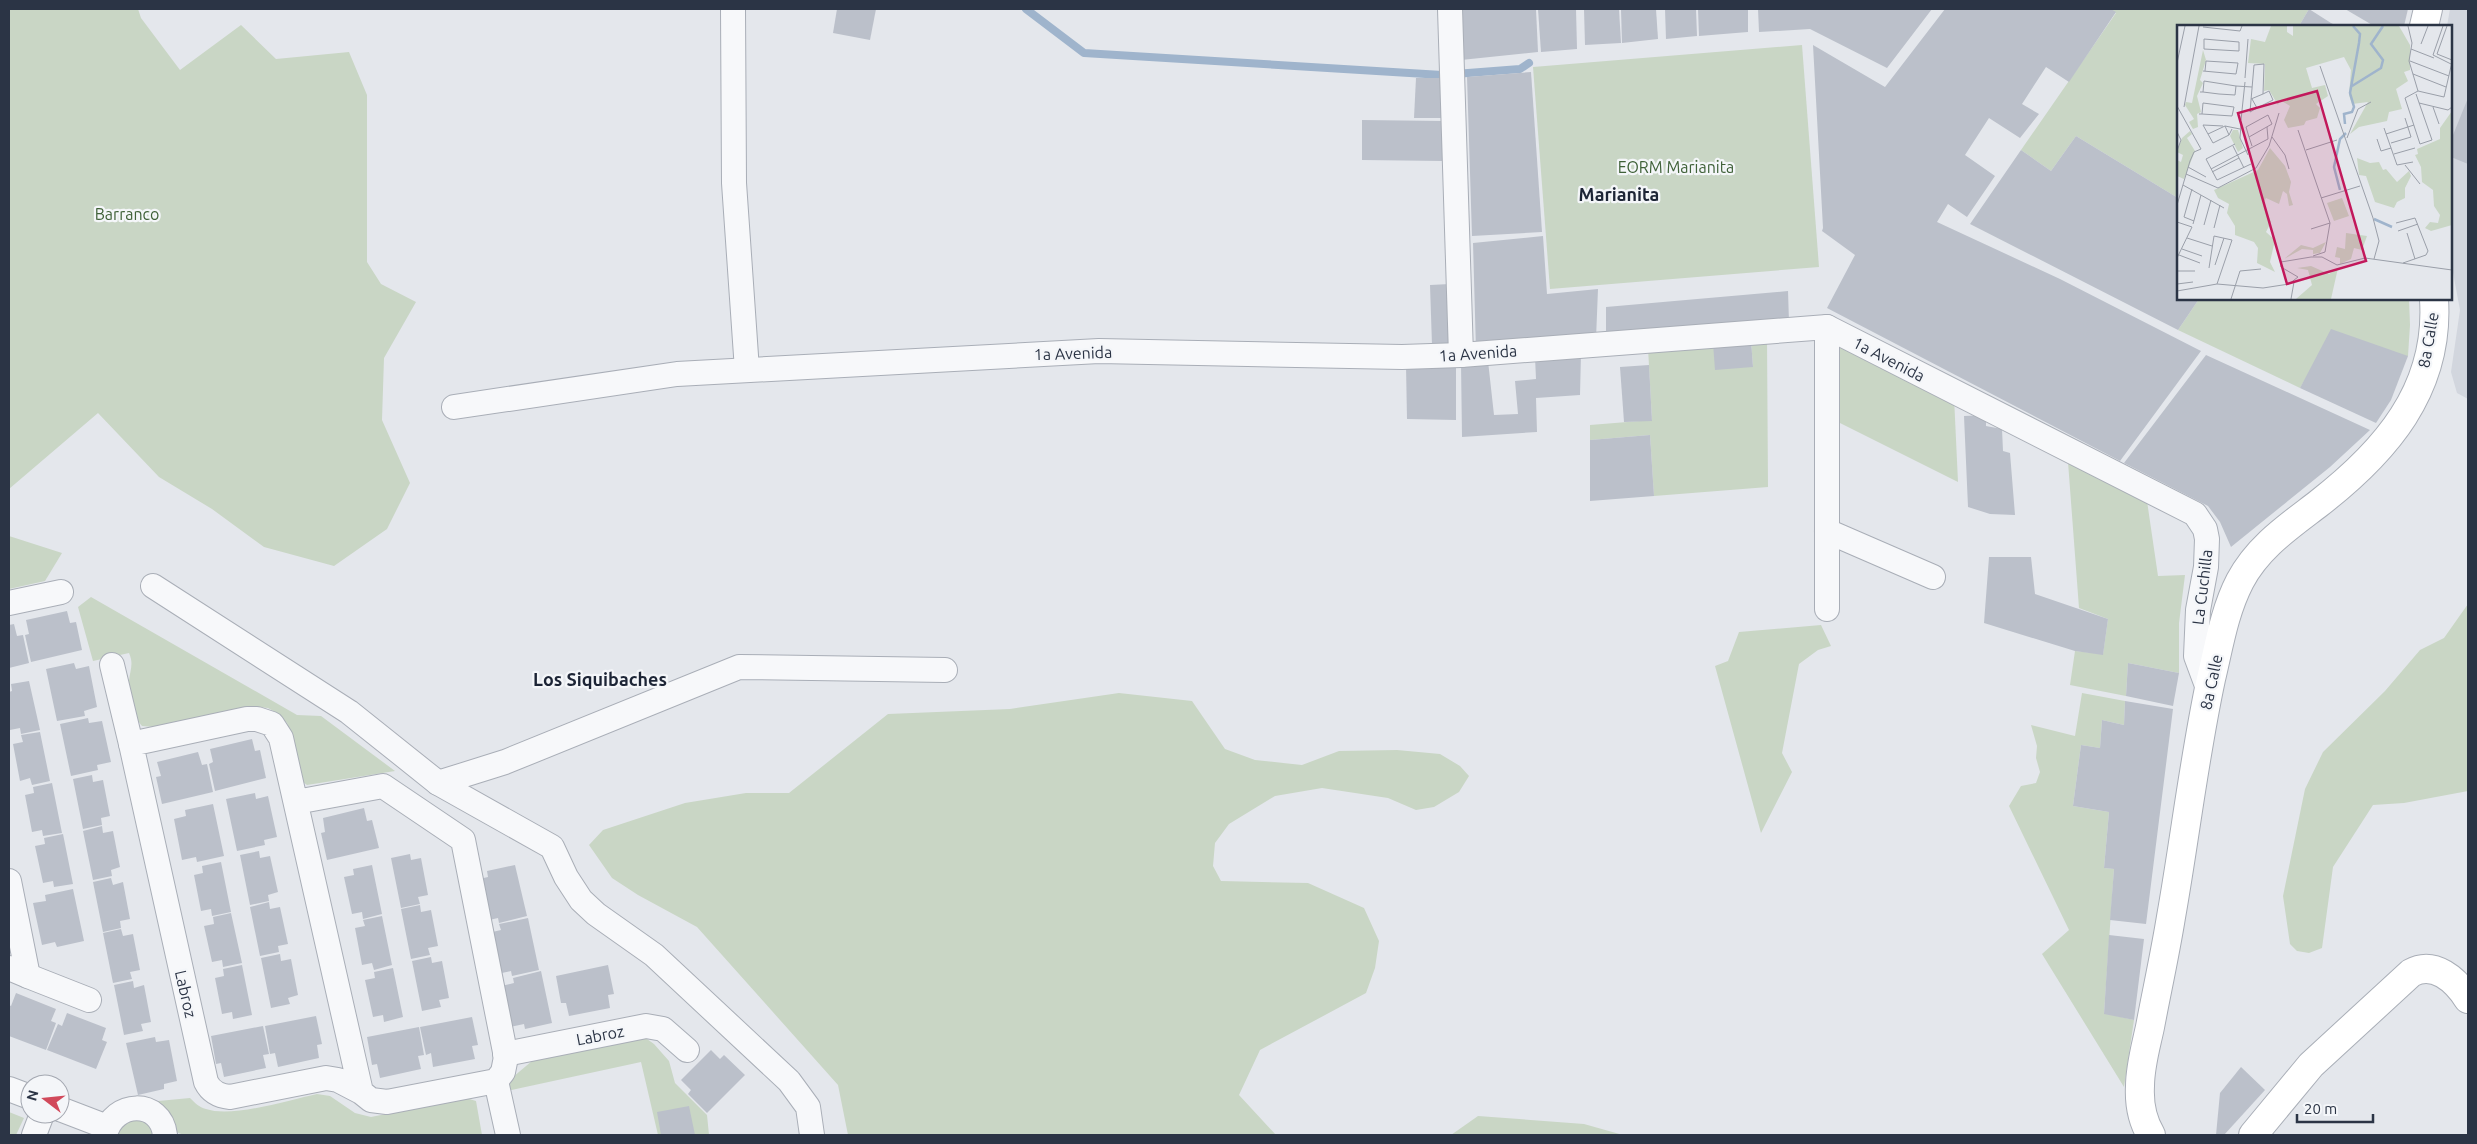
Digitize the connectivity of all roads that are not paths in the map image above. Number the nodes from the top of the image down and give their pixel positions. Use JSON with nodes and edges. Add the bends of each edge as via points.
{"nodes":[{"id":1,"x":733,"y":9,"type":"edge"},
{"id":2,"x":1450,"y":9,"type":"edge"},
{"id":3,"x":2428,"y":9,"type":"edge"},
{"id":4,"x":2424,"y":25,"type":"edge"},
{"id":5,"x":2434,"y":300,"type":"edge"},
{"id":6,"x":1827,"y":326,"type":"junction"},
{"id":7,"x":1461,"y":355,"type":"junction"},
{"id":8,"x":747,"y":370,"type":"junction"},
{"id":9,"x":454,"y":407,"type":"dead end"},
{"id":10,"x":2168,"y":500,"type":"joint"},
{"id":11,"x":1827,"y":531,"type":"junction"},
{"id":12,"x":1933,"y":577,"type":"dead end"},
{"id":13,"x":154,"y":586,"type":"dead end"},
{"id":14,"x":61,"y":592,"type":"dead end"},
{"id":15,"x":9,"y":603,"type":"edge"},
{"id":16,"x":1827,"y":609,"type":"dead end"},
{"id":17,"x":112,"y":664,"type":"dead end"},
{"id":18,"x":945,"y":670,"type":"dead end"},
{"id":19,"x":2209,"y":691,"type":"junction"},
{"id":20,"x":131,"y":744,"type":"junction"},
{"id":21,"x":438,"y":783,"type":"junction"},
{"id":22,"x":296,"y":802,"type":"junction"},
{"id":23,"x":9,"y":881,"type":"edge"},
{"id":24,"x":18,"y":972,"type":"edge"},
{"id":25,"x":2468,"y":999,"type":"edge"},
{"id":26,"x":89,"y":1000,"type":"dead end"},
{"id":27,"x":687,"y":1050,"type":"dead end"},
{"id":28,"x":505,"y":1054,"type":"junction"},
{"id":29,"x":496,"y":1081,"type":"junction"},
{"id":30,"x":361,"y":1092,"type":"junction"},
{"id":31,"x":70,"y":1114,"type":"edge"},
{"id":32,"x":106,"y":1131,"type":"edge"},
{"id":33,"x":165,"y":1135,"type":"edge"},
{"id":34,"x":508,"y":1135,"type":"edge"},
{"id":35,"x":812,"y":1135,"type":"edge"},
{"id":36,"x":2151,"y":1135,"type":"edge"},
{"id":37,"x":2253,"y":1135,"type":"edge"}],
"edges":[{"from":1,"to":8,"type":"street","via":[[734,183]]},
{"from":2,"to":7,"type":"street"},
{"from":3,"to":4,"type":"main road"},
{"from":5,"to":19,"type":"main road","name":"8a Calle","via":[[2434,324],[2422,375],[2400,424],[2364,466],[2274,538],[2250,564],[2224,622]]},
{"from":6,"to":7,"type":"street","name":"1a Avenida"},
{"from":6,"to":10,"type":"street","name":"1a Avenida"},
{"from":6,"to":11,"type":"street"},
{"from":7,"to":8,"type":"street","name":"1a Avenida","via":[[1402,357],[1099,351]]},
{"from":8,"to":9,"type":"street","name":"1a Avenida","via":[[677,374]]},
{"from":10,"to":19,"type":"street","name":"La Cuchilla","via":[[2195,514],[2205,529],[2206,567],[2198,610],[2196,656]]},
{"from":11,"to":12,"type":"street"},
{"from":11,"to":16,"type":"street"},
{"from":13,"to":21,"type":"street","via":[[349,712]]},
{"from":14,"to":15,"type":"street"},
{"from":17,"to":20,"type":"street","name":"Labroz"},
{"from":18,"to":21,"type":"street","via":[[739,667],[505,762]]},
{"from":19,"to":36,"type":"main road","name":"8a Calle","via":[[2171,917],[2141,1070],[2142,1114]]},
{"from":20,"to":22,"type":"street","via":[[247,720],[266,721],[277,728],[281,738]]},
{"from":20,"to":30,"type":"street","name":"Labroz","via":[[210,1089],[230,1097],[330,1078]]},
{"from":21,"to":35,"type":"street","via":[[552,847],[581,900],[654,955],[789,1081],[808,1107]]},
{"from":22,"to":28,"type":"street","via":[[383,786],[463,840]]},
{"from":22,"to":30,"type":"street"},
{"from":23,"to":24,"type":"street"},
{"from":24,"to":26,"type":"street"},
{"from":25,"to":37,"type":"main road","via":[[2437,970],[2425,967],[2411,973],[2311,1065]]},
{"from":27,"to":28,"type":"street","name":"Labroz","via":[[663,1029],[646,1026]]},
{"from":28,"to":29,"type":"street","via":[[506,1063]]},
{"from":29,"to":30,"type":"street","name":"Labroz","via":[[387,1102],[371,1100]]},
{"from":29,"to":34,"type":"street"},
{"from":31,"to":32,"type":"street"},
{"from":32,"to":33,"type":"street","via":[[119,1113],[137,1108],[154,1115]]}]}
